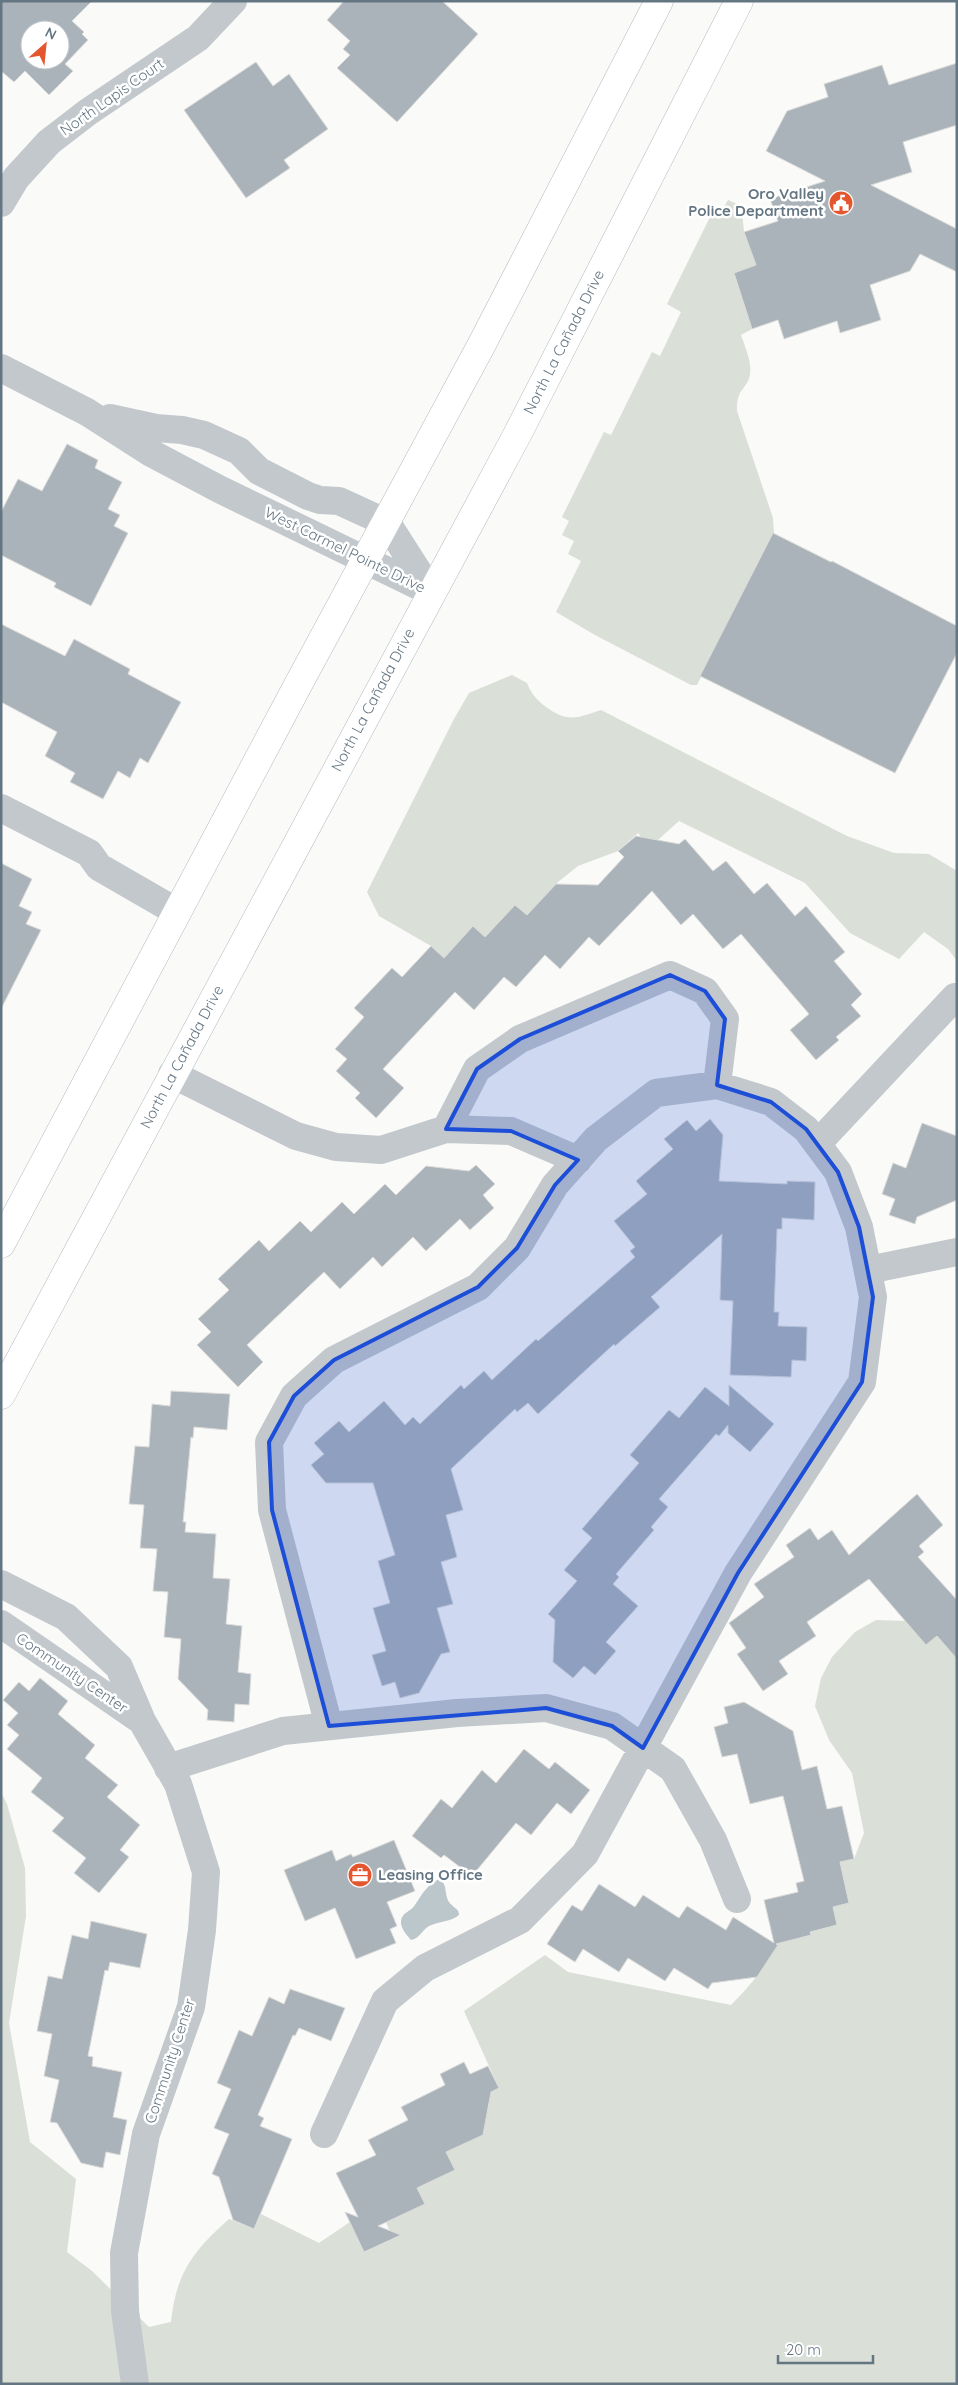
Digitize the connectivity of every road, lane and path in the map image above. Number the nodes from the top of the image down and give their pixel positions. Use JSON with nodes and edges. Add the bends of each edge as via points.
{"nodes":[{"id":1,"x":234,"y":1,"type":"edge"},
{"id":2,"x":658,"y":1,"type":"edge"},
{"id":3,"x":739,"y":1,"type":"edge"},
{"id":4,"x":1,"y":202,"type":"edge"},
{"id":5,"x":1,"y":368,"type":"edge"},
{"id":6,"x":87,"y":412,"type":"junction"},
{"id":7,"x":387,"y":523,"type":"junction"},
{"id":8,"x":366,"y":561,"type":"junction"},
{"id":9,"x":431,"y":592,"type":"junction"},
{"id":10,"x":1,"y":808,"type":"edge"},
{"id":11,"x":177,"y":912,"type":"junction"},
{"id":12,"x":955,"y":997,"type":"dead end"},
{"id":13,"x":172,"y":1074,"type":"junction"},
{"id":14,"x":717,"y":1085,"type":"junction"},
{"id":15,"x":446,"y":1129,"type":"junction"},
{"id":16,"x":817,"y":1144,"type":"junction"},
{"id":17,"x":578,"y":1160,"type":"junction"},
{"id":18,"x":1,"y":1244,"type":"edge"},
{"id":19,"x":957,"y":1252,"type":"edge"},
{"id":20,"x":868,"y":1270,"type":"junction"},
{"id":21,"x":1,"y":1395,"type":"edge"},
{"id":22,"x":1,"y":1584,"type":"edge"},
{"id":23,"x":1,"y":1624,"type":"edge"},
{"id":24,"x":142,"y":1720,"type":"junction"},
{"id":25,"x":329,"y":1726,"type":"junction"},
{"id":26,"x":643,"y":1748,"type":"junction"},
{"id":27,"x":168,"y":1768,"type":"junction"},
{"id":28,"x":737,"y":1899,"type":"dead end"},
{"id":29,"x":324,"y":2134,"type":"dead end"},
{"id":30,"x":135,"y":2384,"type":"edge"}],
"edges":[{"from":1,"to":4,"type":"street","name":"North Lapis Court","via":[[198,38],[49,142],[16,178]]},
{"from":2,"to":7,"type":"main road"},
{"from":3,"to":9,"type":"main road","name":"North La Cañada Drive","via":[[517,435]]},
{"from":5,"to":6,"type":"street","name":"West Carmel Pointe Drive"},
{"from":6,"to":7,"type":"street","name":"West Carmel Pointe Drive","via":[[134,424],[204,435],[238,451],[259,471],[308,496],[339,501]]},
{"from":6,"to":8,"type":"street","name":"West Carmel Pointe Drive","via":[[151,453]]},
{"from":7,"to":8,"type":"main road"},
{"from":7,"to":9,"type":"street","name":"West Carmel Pointe Drive"},
{"from":8,"to":9,"type":"street","name":"West Carmel Pointe Drive"},
{"from":8,"to":11,"type":"main road"},
{"from":9,"to":13,"type":"main road","name":"North La Cañada Drive"},
{"from":10,"to":11,"type":"street","via":[[89,853],[99,867]]},
{"from":11,"to":18,"type":"main road"},
{"from":12,"to":16,"type":"street"},
{"from":13,"to":15,"type":"street","via":[[296,1136],[336,1147],[381,1150]]},
{"from":13,"to":21,"type":"main road","name":"North La Cañada Drive"},
{"from":14,"to":15,"type":"street","via":[[725,1019],[705,992],[670,974],[520,1039],[477,1069]]},
{"from":14,"to":16,"type":"street","via":[[771,1102],[806,1129]]},
{"from":14,"to":17,"type":"street","via":[[656,1093],[596,1139]]},
{"from":15,"to":17,"type":"street","via":[[511,1131]]},
{"from":16,"to":20,"type":"street","via":[[838,1172],[859,1228]]},
{"from":17,"to":25,"type":"street","via":[[555,1185],[517,1248],[478,1287],[334,1360],[294,1396],[269,1442],[272,1510]]},
{"from":19,"to":20,"type":"street"},
{"from":20,"to":26,"type":"street","via":[[873,1297],[862,1382],[738,1573]]},
{"from":22,"to":24,"type":"street","name":"Community Center","via":[[66,1617],[119,1667]]},
{"from":23,"to":24,"type":"street","name":"Community Center"},
{"from":24,"to":27,"type":"street","name":"Community Center"},
{"from":25,"to":26,"type":"street","via":[[546,1708],[612,1726]]},
{"from":25,"to":27,"type":"street","via":[[283,1731]]},
{"from":26,"to":28,"type":"street","via":[[673,1769],[714,1840]]},
{"from":26,"to":29,"type":"street","via":[[585,1854],[520,1920],[424,1968],[385,2001]]},
{"from":27,"to":30,"type":"street","name":"Community Center","via":[[178,1784],[206,1872],[191,2007],[146,2134],[124,2253],[125,2311]]}]}
